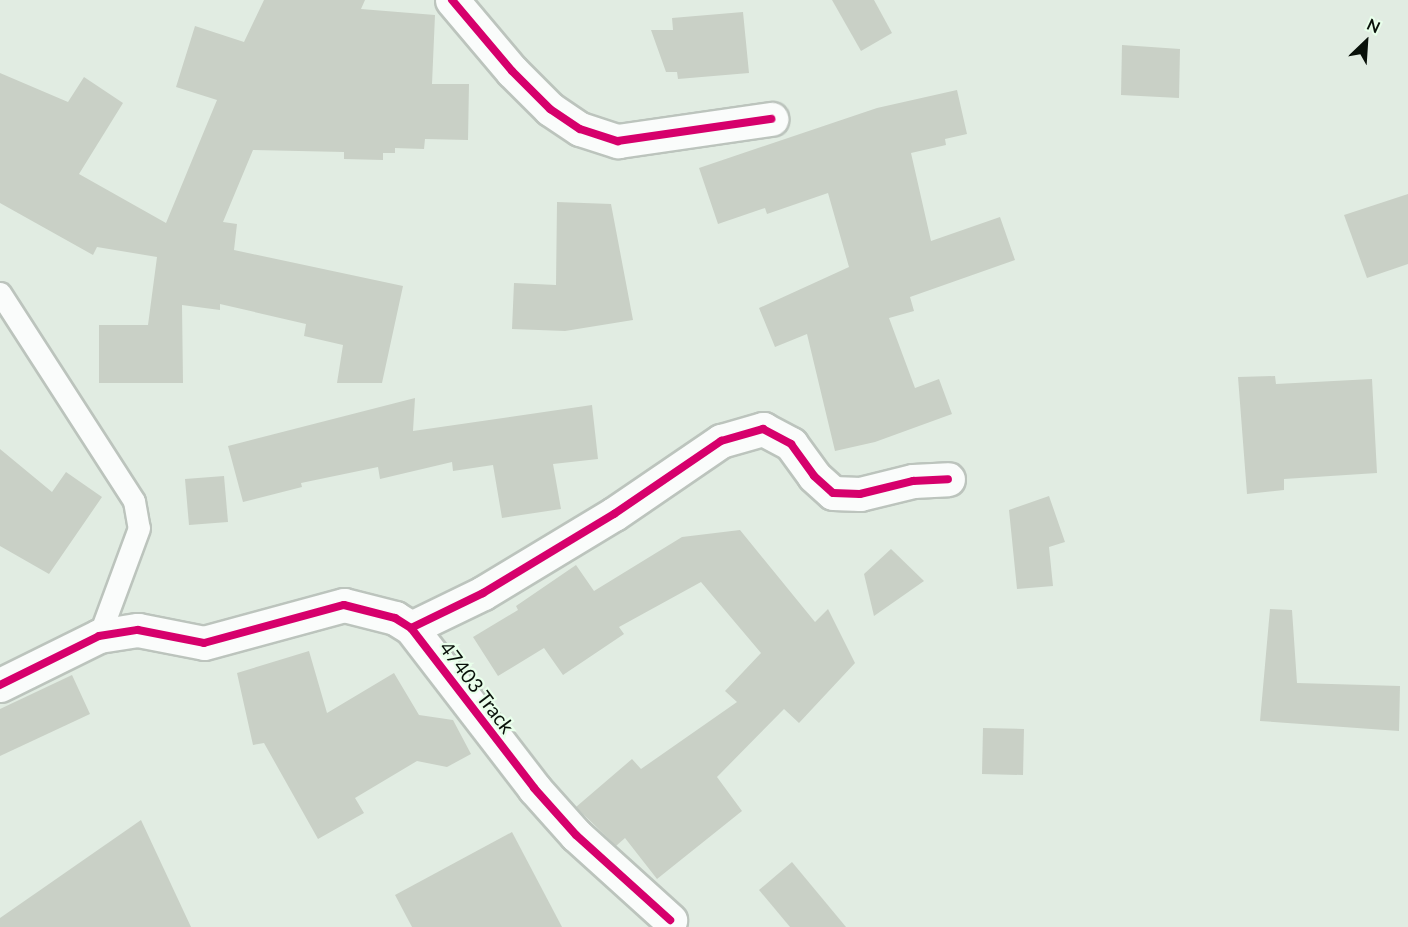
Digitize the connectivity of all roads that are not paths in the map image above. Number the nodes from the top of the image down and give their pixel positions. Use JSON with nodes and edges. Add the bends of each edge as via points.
{"nodes":[{"id":1,"x":452,"y":0,"type":"edge"},
{"id":2,"x":771,"y":119,"type":"dead end"},
{"id":3,"x":0,"y":293,"type":"edge"},
{"id":4,"x":948,"y":479,"type":"dead end"},
{"id":5,"x":411,"y":628,"type":"junction"},
{"id":6,"x":99,"y":636,"type":"junction"},
{"id":7,"x":0,"y":685,"type":"edge"},
{"id":8,"x":670,"y":920,"type":"dead end"}],
"edges":[{"from":1,"to":2,"type":"street","via":[[527,87],[580,129],[618,141]]},
{"from":3,"to":6,"type":"lane","via":[[134,501],[140,528]]},
{"from":4,"to":5,"type":"street","via":[[913,481],[860,494],[833,493],[791,444],[763,429],[721,441],[524,568]]},
{"from":5,"to":6,"type":"street","name":"47403 Track","via":[[395,618],[344,605],[204,643],[138,630]]},
{"from":5,"to":8,"type":"street","name":"47403 Track","via":[[534,788],[623,881]]},
{"from":6,"to":7,"type":"street","name":"47403 Track"}]}
